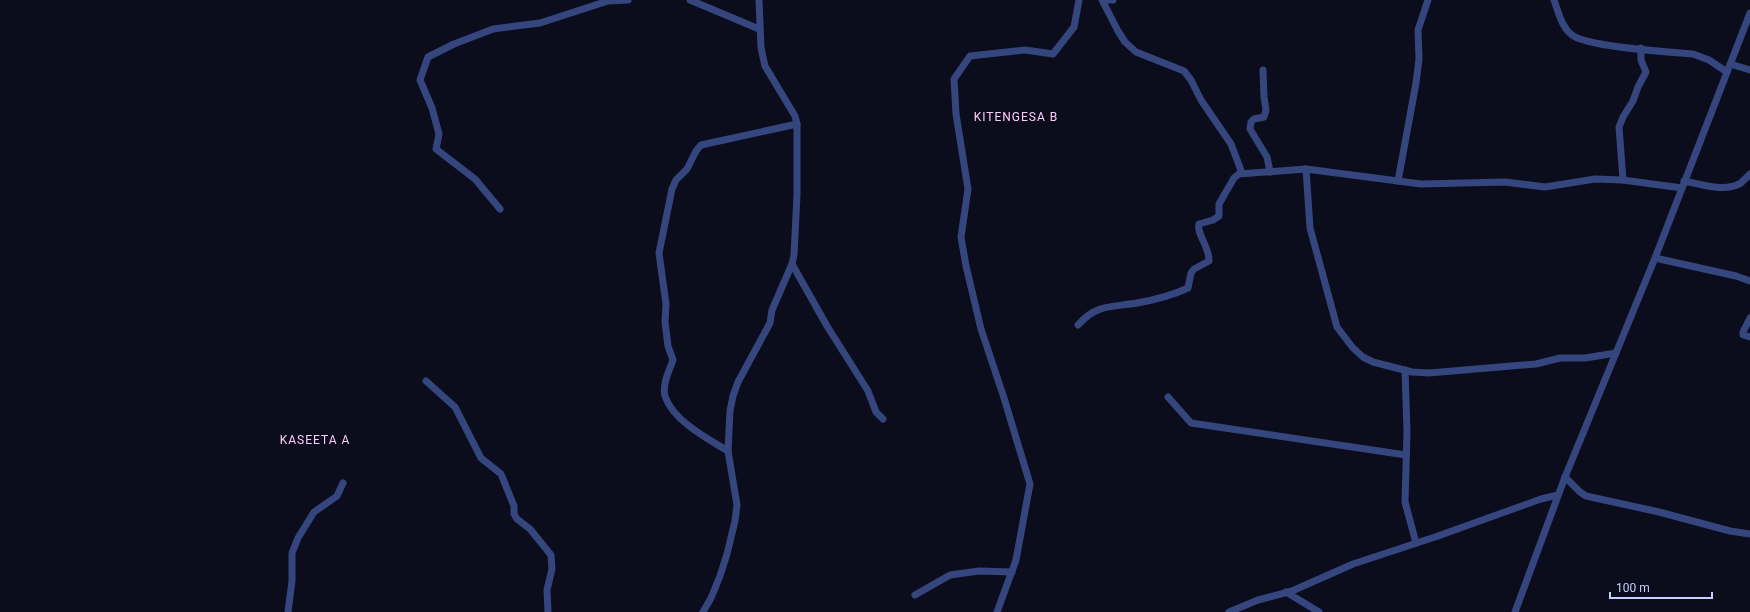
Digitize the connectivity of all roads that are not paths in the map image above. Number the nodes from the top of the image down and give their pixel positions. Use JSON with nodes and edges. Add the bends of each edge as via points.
{"nodes":[{"id":1,"x":628,"y":0,"type":"edge"},
{"id":2,"x":690,"y":0,"type":"edge"},
{"id":3,"x":759,"y":0,"type":"edge"},
{"id":4,"x":1079,"y":0,"type":"edge"},
{"id":5,"x":1102,"y":0,"type":"edge"},
{"id":6,"x":1107,"y":0,"type":"edge"},
{"id":7,"x":1113,"y":0,"type":"edge"},
{"id":8,"x":1428,"y":0,"type":"edge"},
{"id":9,"x":1554,"y":0,"type":"edge"},
{"id":10,"x":1750,"y":14,"type":"edge"},
{"id":11,"x":759,"y":29,"type":"junction"},
{"id":12,"x":1641,"y":48,"type":"junction"},
{"id":13,"x":1730,"y":64,"type":"junction"},
{"id":14,"x":1263,"y":70,"type":"dead end"},
{"id":15,"x":1750,"y":70,"type":"edge"},
{"id":16,"x":1727,"y":72,"type":"junction"},
{"id":17,"x":797,"y":124,"type":"junction"},
{"id":18,"x":1306,"y":169,"type":"junction"},
{"id":19,"x":1270,"y":172,"type":"junction"},
{"id":20,"x":1242,"y":173,"type":"junction"},
{"id":21,"x":1750,"y":174,"type":"edge"},
{"id":22,"x":1624,"y":180,"type":"junction"},
{"id":23,"x":1398,"y":181,"type":"junction"},
{"id":24,"x":1683,"y":184,"type":"junction"},
{"id":25,"x":500,"y":209,"type":"dead end"},
{"id":26,"x":1655,"y":258,"type":"junction"},
{"id":27,"x":792,"y":264,"type":"junction"},
{"id":28,"x":1750,"y":281,"type":"edge"},
{"id":29,"x":1750,"y":318,"type":"edge"},
{"id":30,"x":1078,"y":325,"type":"dead end"},
{"id":31,"x":1750,"y":338,"type":"edge"},
{"id":32,"x":1616,"y":353,"type":"junction"},
{"id":33,"x":1405,"y":370,"type":"junction"},
{"id":34,"x":426,"y":381,"type":"dead end"},
{"id":35,"x":1168,"y":397,"type":"dead end"},
{"id":36,"x":883,"y":419,"type":"dead end"},
{"id":37,"x":728,"y":450,"type":"junction"},
{"id":38,"x":1406,"y":455,"type":"junction"},
{"id":39,"x":1565,"y":477,"type":"junction"},
{"id":40,"x":342,"y":483,"type":"dead end"},
{"id":41,"x":1558,"y":495,"type":"junction"},
{"id":42,"x":1750,"y":534,"type":"edge"},
{"id":43,"x":1416,"y":543,"type":"junction"},
{"id":44,"x":1012,"y":572,"type":"junction"},
{"id":45,"x":1286,"y":592,"type":"junction"},
{"id":46,"x":915,"y":595,"type":"dead end"},
{"id":47,"x":288,"y":612,"type":"edge"},
{"id":48,"x":548,"y":612,"type":"edge"},
{"id":49,"x":703,"y":612,"type":"edge"},
{"id":50,"x":997,"y":612,"type":"edge"},
{"id":51,"x":1229,"y":612,"type":"edge"},
{"id":52,"x":1319,"y":612,"type":"edge"},
{"id":53,"x":1515,"y":612,"type":"edge"}],
"edges":[{"from":1,"to":25,"type":"street","via":[[608,1],[540,23],[493,30],[454,44],[428,57],[420,80],[432,108],[439,134],[436,148],[475,179]]},
{"from":2,"to":11,"type":"street"},
{"from":3,"to":11,"type":"street"},
{"from":4,"to":44,"type":"street","via":[[1074,27],[1053,54],[1025,50],[970,56],[954,79],[956,114],[968,189],[961,237],[966,266],[981,329],[1030,484]]},
{"from":5,"to":20,"type":"street","via":[[1118,32],[1136,52],[1167,63],[1184,72],[1191,80],[1200,100],[1231,144]]},
{"from":6,"to":7,"type":"street"},
{"from":8,"to":23,"type":"street","via":[[1418,30],[1419,59],[1416,83]]},
{"from":9,"to":12,"type":"street","via":[[1564,26],[1571,35],[1593,43]]},
{"from":10,"to":13,"type":"street"},
{"from":11,"to":17,"type":"street","via":[[760,48],[765,66],[795,116]]},
{"from":12,"to":16,"type":"street","via":[[1693,54],[1709,60]]},
{"from":12,"to":22,"type":"street","via":[[1641,60],[1646,72],[1619,127]]},
{"from":13,"to":15,"type":"street"},
{"from":13,"to":16,"type":"street"},
{"from":14,"to":19,"type":"street","via":[[1266,110],[1264,117],[1254,118],[1250,129],[1267,156]]},
{"from":16,"to":24,"type":"street"},
{"from":17,"to":27,"type":"street","via":[[796,222]]},
{"from":17,"to":37,"type":"street","via":[[701,145],[672,189],[659,253],[664,281],[668,346],[673,360],[666,373],[665,396],[679,417],[706,438]]},
{"from":18,"to":19,"type":"street"},
{"from":18,"to":23,"type":"street"},
{"from":18,"to":33,"type":"street","via":[[1310,228],[1337,327],[1363,357]]},
{"from":19,"to":20,"type":"street"},
{"from":20,"to":30,"type":"street","via":[[1234,178],[1218,204],[1219,216],[1199,224],[1198,228],[1209,261],[1191,273],[1188,288],[1152,300],[1107,307],[1087,315]]},
{"from":21,"to":24,"type":"street","via":[[1734,186]]},
{"from":22,"to":23,"type":"street","via":[[1586,180],[1545,187],[1505,182],[1438,184]]},
{"from":22,"to":24,"type":"street"},
{"from":24,"to":26,"type":"street"},
{"from":26,"to":28,"type":"street"},
{"from":26,"to":32,"type":"street"},
{"from":27,"to":36,"type":"street","via":[[868,391],[876,412]]},
{"from":27,"to":37,"type":"street","via":[[777,297],[770,323],[733,396]]},
{"from":29,"to":31,"type":"street","via":[[1742,332]]},
{"from":32,"to":33,"type":"street","via":[[1484,369],[1429,373]]},
{"from":32,"to":39,"type":"street"},
{"from":33,"to":38,"type":"street"},
{"from":34,"to":48,"type":"street","via":[[455,407],[481,458],[501,474],[517,520],[530,529],[551,555],[552,569],[547,590]]},
{"from":35,"to":38,"type":"street","via":[[1191,423]]},
{"from":37,"to":49,"type":"street","via":[[736,505],[735,521],[720,576]]},
{"from":38,"to":43,"type":"street","via":[[1405,502]]},
{"from":39,"to":41,"type":"street"},
{"from":39,"to":42,"type":"street","via":[[1586,496]]},
{"from":40,"to":47,"type":"street","via":[[338,496],[314,512],[298,538],[292,553]]},
{"from":41,"to":43,"type":"street"},
{"from":41,"to":53,"type":"street"},
{"from":43,"to":45,"type":"street","via":[[1353,564]]},
{"from":44,"to":46,"type":"street","via":[[979,571],[950,575]]},
{"from":44,"to":50,"type":"street"},
{"from":45,"to":51,"type":"street"},
{"from":45,"to":52,"type":"street"}]}
